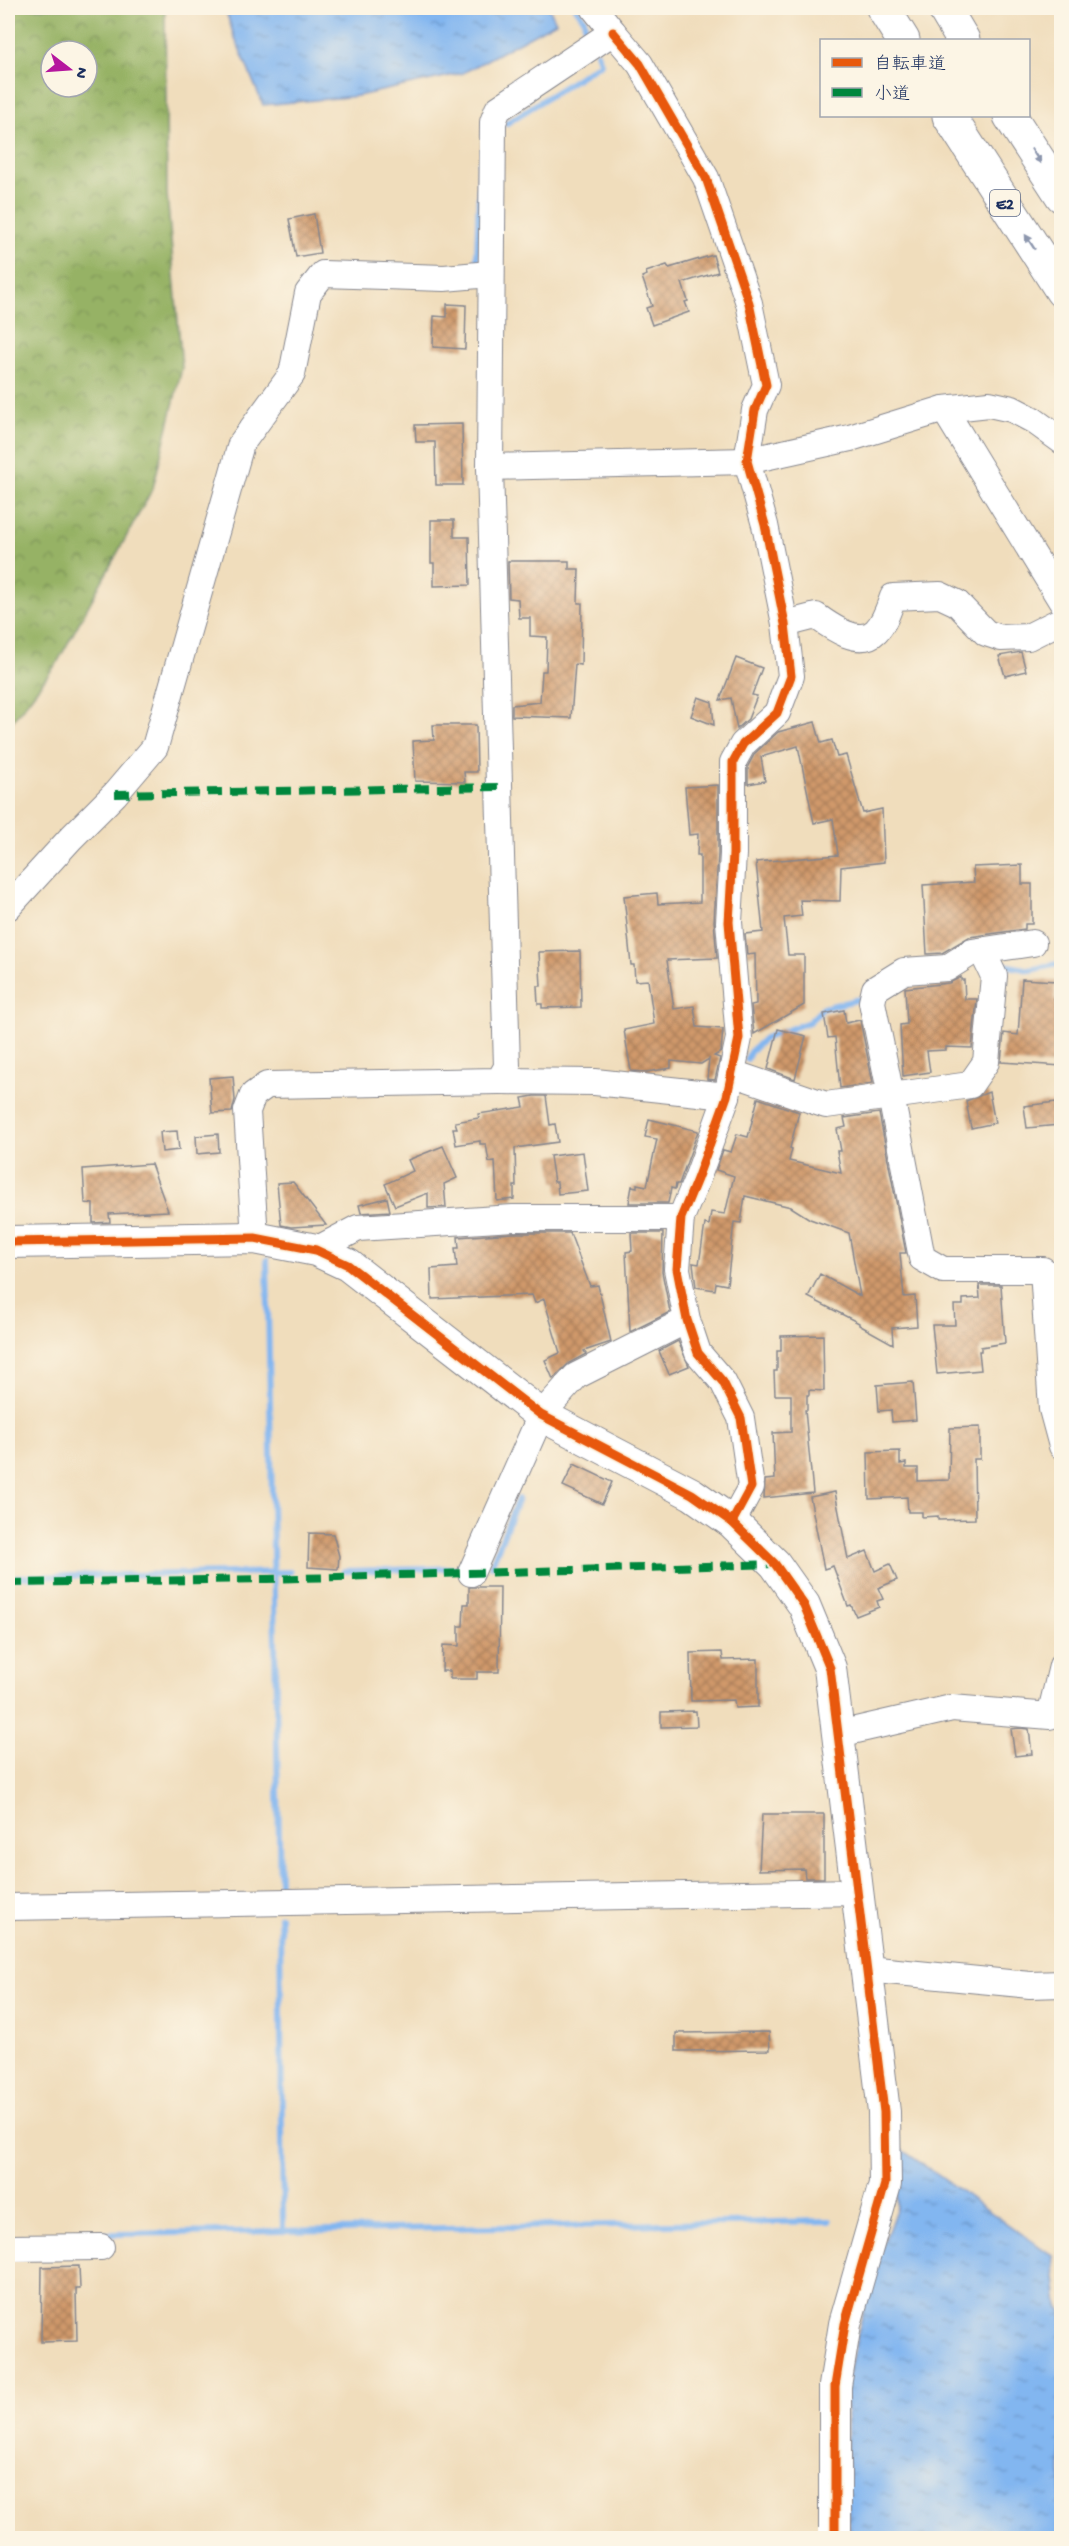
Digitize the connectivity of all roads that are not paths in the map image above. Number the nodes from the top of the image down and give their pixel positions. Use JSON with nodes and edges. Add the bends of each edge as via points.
{"nodes":[{"id":1,"x":594,"y":8,"type":"edge"},
{"id":2,"x":883,"y":8,"type":"edge"},
{"id":3,"x":944,"y":8,"type":"edge"},
{"id":4,"x":613,"y":32,"type":"junction"},
{"id":5,"x":902,"y":39,"type":"edge"},
{"id":6,"x":962,"y":39,"type":"edge"},
{"id":7,"x":950,"y":117,"type":"edge"},
{"id":8,"x":1011,"y":117,"type":"edge"},
{"id":9,"x":1062,"y":196,"type":"edge"},
{"id":10,"x":490,"y":274,"type":"junction"},
{"id":11,"x":1062,"y":291,"type":"edge"},
{"id":12,"x":944,"y":409,"type":"junction"},
{"id":13,"x":1062,"y":441,"type":"edge"},
{"id":14,"x":747,"y":460,"type":"junction"},
{"id":15,"x":490,"y":467,"type":"junction"},
{"id":16,"x":1062,"y":602,"type":"edge"},
{"id":17,"x":1062,"y":620,"type":"edge"},
{"id":18,"x":785,"y":624,"type":"junction"},
{"id":19,"x":8,"y":907,"type":"edge"},
{"id":20,"x":1033,"y":943,"type":"dead end"},
{"id":21,"x":982,"y":951,"type":"junction"},
{"id":22,"x":499,"y":1081,"type":"junction"},
{"id":23,"x":729,"y":1085,"type":"junction"},
{"id":24,"x":891,"y":1096,"type":"junction"},
{"id":25,"x":681,"y":1218,"type":"junction"},
{"id":26,"x":255,"y":1238,"type":"junction"},
{"id":27,"x":8,"y":1242,"type":"edge"},
{"id":28,"x":316,"y":1250,"type":"junction"},
{"id":29,"x":687,"y":1320,"type":"junction"},
{"id":30,"x":541,"y":1414,"type":"junction"},
{"id":31,"x":1062,"y":1446,"type":"edge"},
{"id":32,"x":732,"y":1522,"type":"junction"},
{"id":33,"x":471,"y":1573,"type":"dead end"},
{"id":34,"x":1062,"y":1666,"type":"edge"},
{"id":35,"x":1056,"y":1719,"type":"edge"},
{"id":36,"x":839,"y":1734,"type":"junction"},
{"id":37,"x":859,"y":1892,"type":"junction"},
{"id":38,"x":8,"y":1907,"type":"edge"},
{"id":39,"x":867,"y":1969,"type":"junction"},
{"id":40,"x":1062,"y":1984,"type":"edge"},
{"id":41,"x":101,"y":2247,"type":"dead end"},
{"id":42,"x":8,"y":2248,"type":"edge"},
{"id":43,"x":835,"y":2538,"type":"edge"}],
"edges":[{"from":1,"to":4,"type":"street"},
{"from":2,"to":5,"type":"highway"},
{"from":3,"to":6,"type":"highway"},
{"from":4,"to":10,"type":"street","via":[[498,109],[493,122]]},
{"from":4,"to":14,"type":"street","via":[[640,64],[706,178],[749,303],[766,385],[755,410]]},
{"from":11,"to":7,"type":"highway","number":"E2","one_way":true},
{"from":8,"to":9,"type":"highway","one_way":true},
{"from":10,"to":15,"type":"street"},
{"from":10,"to":19,"type":"street","via":[[444,278],[323,274],[308,293],[292,374],[241,444],[154,747],[116,794]]},
{"from":12,"to":13,"type":"street","via":[[989,404],[1012,409]]},
{"from":12,"to":14,"type":"street","via":[[850,438]]},
{"from":12,"to":16,"type":"street"},
{"from":14,"to":15,"type":"street"},
{"from":14,"to":18,"type":"street"},
{"from":15,"to":22,"type":"street","via":[[507,1067]]},
{"from":17,"to":18,"type":"street","via":[[1028,637],[1001,638],[986,633],[957,603],[940,595],[893,597],[875,633],[861,638],[836,631],[816,616]]},
{"from":18,"to":23,"type":"street","via":[[791,676],[777,713],[743,744],[733,762],[729,922],[739,1038]]},
{"from":20,"to":21,"type":"street"},
{"from":21,"to":24,"type":"street","via":[[994,976],[986,1062],[970,1085]]},
{"from":21,"to":24,"type":"street","via":[[972,952],[947,968],[904,971],[874,989],[872,1002]]},
{"from":22,"to":23,"type":"street"},
{"from":22,"to":26,"type":"street","via":[[267,1085],[253,1095],[247,1112]]},
{"from":23,"to":24,"type":"street","via":[[826,1105]]},
{"from":23,"to":25,"type":"street"},
{"from":24,"to":31,"type":"street","via":[[922,1257],[943,1270],[1043,1270],[1052,1409]]},
{"from":25,"to":28,"type":"street","via":[[513,1218],[358,1228]]},
{"from":25,"to":29,"type":"street","via":[[677,1269]]},
{"from":26,"to":27,"type":"street"},
{"from":26,"to":28,"type":"street"},
{"from":28,"to":30,"type":"street","via":[[348,1265]]},
{"from":29,"to":30,"type":"street","via":[[576,1376]]},
{"from":29,"to":32,"type":"street","via":[[698,1353],[723,1382],[741,1418],[751,1488]]},
{"from":30,"to":32,"type":"street","via":[[692,1494]]},
{"from":30,"to":33,"type":"street"},
{"from":32,"to":36,"type":"street","via":[[775,1564],[804,1605],[830,1668]]},
{"from":34,"to":35,"type":"street"},
{"from":35,"to":36,"type":"street","via":[[952,1708]]},
{"from":36,"to":37,"type":"street"},
{"from":37,"to":38,"type":"street"},
{"from":37,"to":39,"type":"street"},
{"from":39,"to":40,"type":"street","via":[[1030,1985]]},
{"from":39,"to":43,"type":"street","via":[[884,2112],[885,2184],[845,2324],[835,2386]]},
{"from":41,"to":42,"type":"street"}]}
